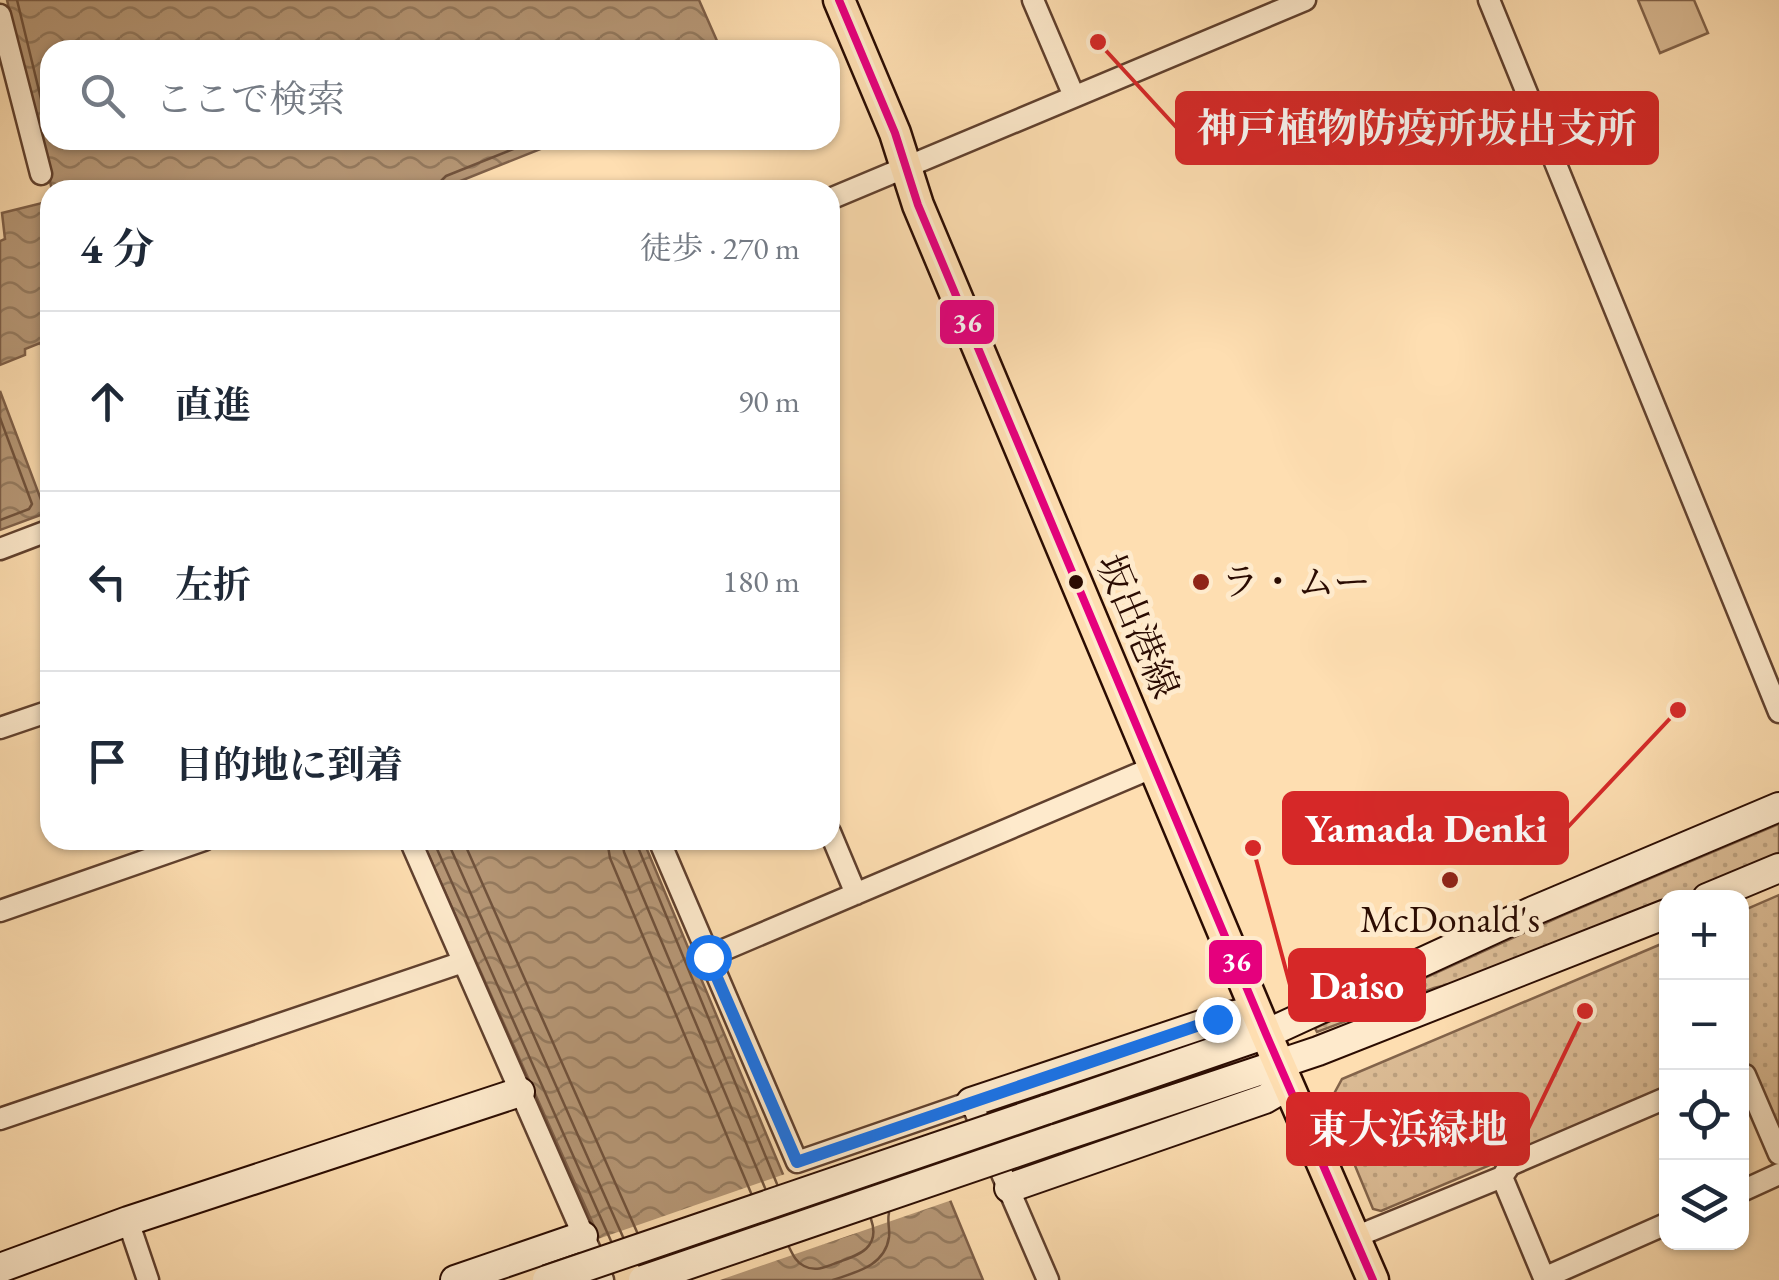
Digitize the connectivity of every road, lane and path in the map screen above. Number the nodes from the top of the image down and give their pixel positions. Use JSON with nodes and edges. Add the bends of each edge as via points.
{"nodes":[{"id":1,"x":839,"y":0,"type":"edge"},
{"id":2,"x":1034,"y":0,"type":"edge"},
{"id":3,"x":1306,"y":0,"type":"edge"},
{"id":4,"x":1489,"y":0,"type":"edge"},
{"id":5,"x":0,"y":15,"type":"edge"},
{"id":6,"x":1074,"y":96,"type":"junction"},
{"id":7,"x":906,"y":167,"type":"junction"},
{"id":8,"x":41,"y":174,"type":"dead end"},
{"id":9,"x":840,"y":194,"type":"edge"},
{"id":10,"x":40,"y":534,"type":"edge"},
{"id":11,"x":0,"y":549,"type":"edge"},
{"id":12,"x":1779,"y":712,"type":"edge"},
{"id":13,"x":40,"y":714,"type":"edge"},
{"id":14,"x":0,"y":728,"type":"edge"},
{"id":15,"x":1154,"y":767,"type":"junction"},
{"id":16,"x":1779,"y":807,"type":"edge"},
{"id":17,"x":175,"y":850,"type":"edge"},
{"id":18,"x":414,"y":850,"type":"edge"},
{"id":19,"x":663,"y":850,"type":"edge"},
{"id":20,"x":838,"y":850,"type":"edge"},
{"id":21,"x":1779,"y":868,"type":"edge"},
{"id":22,"x":1726,"y":890,"type":"edge"},
{"id":23,"x":856,"y":894,"type":"junction"},
{"id":24,"x":0,"y":910,"type":"edge"},
{"id":25,"x":1659,"y":917,"type":"edge"},
{"id":26,"x":708,"y":957,"type":"junction"},
{"id":27,"x":463,"y":962,"type":"junction"},
{"id":28,"x":1266,"y":1034,"type":"junction"},
{"id":29,"x":1279,"y":1064,"type":"junction"},
{"id":30,"x":1749,"y":1082,"type":"edge"},
{"id":31,"x":520,"y":1092,"type":"junction"},
{"id":32,"x":1659,"y":1101,"type":"edge"},
{"id":33,"x":972,"y":1102,"type":"junction"},
{"id":34,"x":0,"y":1120,"type":"edge"},
{"id":35,"x":1779,"y":1154,"type":"edge"},
{"id":36,"x":1779,"y":1174,"type":"edge"},
{"id":37,"x":1502,"y":1177,"type":"junction"},
{"id":38,"x":1008,"y":1188,"type":"junction"},
{"id":39,"x":1749,"y":1188,"type":"edge"},
{"id":40,"x":128,"y":1221,"type":"junction"},
{"id":41,"x":1659,"y":1227,"type":"edge"},
{"id":42,"x":584,"y":1236,"type":"junction"},
{"id":43,"x":1355,"y":1236,"type":"junction"},
{"id":44,"x":0,"y":1268,"type":"edge"},
{"id":45,"x":1544,"y":1279,"type":"edge"},
{"id":46,"x":148,"y":1280,"type":"edge"},
{"id":47,"x":455,"y":1280,"type":"edge"},
{"id":48,"x":547,"y":1280,"type":"edge"},
{"id":49,"x":603,"y":1280,"type":"edge"},
{"id":50,"x":643,"y":1280,"type":"edge"},
{"id":51,"x":1048,"y":1280,"type":"edge"},
{"id":52,"x":1373,"y":1280,"type":"edge"}],
"edges":[{"from":1,"to":7,"type":"main road","name":"坂出港線"},
{"from":2,"to":6,"type":"street"},
{"from":3,"to":6,"type":"street"},
{"from":4,"to":12,"type":"street"},
{"from":5,"to":8,"type":"street"},
{"from":6,"to":7,"type":"street"},
{"from":7,"to":9,"type":"street"},
{"from":7,"to":15,"type":"main road","name":"坂出港線"},
{"from":10,"to":11,"type":"street"},
{"from":13,"to":14,"type":"street"},
{"from":15,"to":23,"type":"street"},
{"from":15,"to":28,"type":"main road","name":"坂出港線"},
{"from":16,"to":28,"type":"main road"},
{"from":17,"to":24,"type":"street"},
{"from":18,"to":27,"type":"street"},
{"from":19,"to":26,"type":"street"},
{"from":20,"to":23,"type":"street"},
{"from":21,"to":22,"type":"main road"},
{"from":23,"to":26,"type":"street"},
{"from":25,"to":29,"type":"main road"},
{"from":26,"to":33,"type":"street","via":[[797,1162]]},
{"from":27,"to":31,"type":"street"},
{"from":27,"to":34,"type":"street"},
{"from":28,"to":29,"type":"main road","name":"坂出港線"},
{"from":28,"to":33,"type":"main road","via":[[1240,1014],[1228,1016]]},
{"from":28,"to":48,"type":"main road","bridge":true},
{"from":29,"to":38,"type":"main road","via":[[1276,1092],[1265,1100]]},
{"from":29,"to":43,"type":"main road","name":"坂出港線"},
{"from":29,"to":50,"type":"main road","bridge":true},
{"from":30,"to":35,"type":"street"},
{"from":31,"to":40,"type":"main road"},
{"from":31,"to":42,"type":"street"},
{"from":32,"to":37,"type":"street","via":[[1510,1165]]},
{"from":33,"to":38,"type":"street"},
{"from":36,"to":39,"type":"street"},
{"from":37,"to":43,"type":"street"},
{"from":37,"to":45,"type":"street"},
{"from":38,"to":51,"type":"street"},
{"from":40,"to":44,"type":"main road"},
{"from":40,"to":46,"type":"street"},
{"from":41,"to":45,"type":"street"},
{"from":42,"to":47,"type":"main road"},
{"from":42,"to":49,"type":"street"},
{"from":43,"to":52,"type":"main road","name":"坂出港線"}]}
